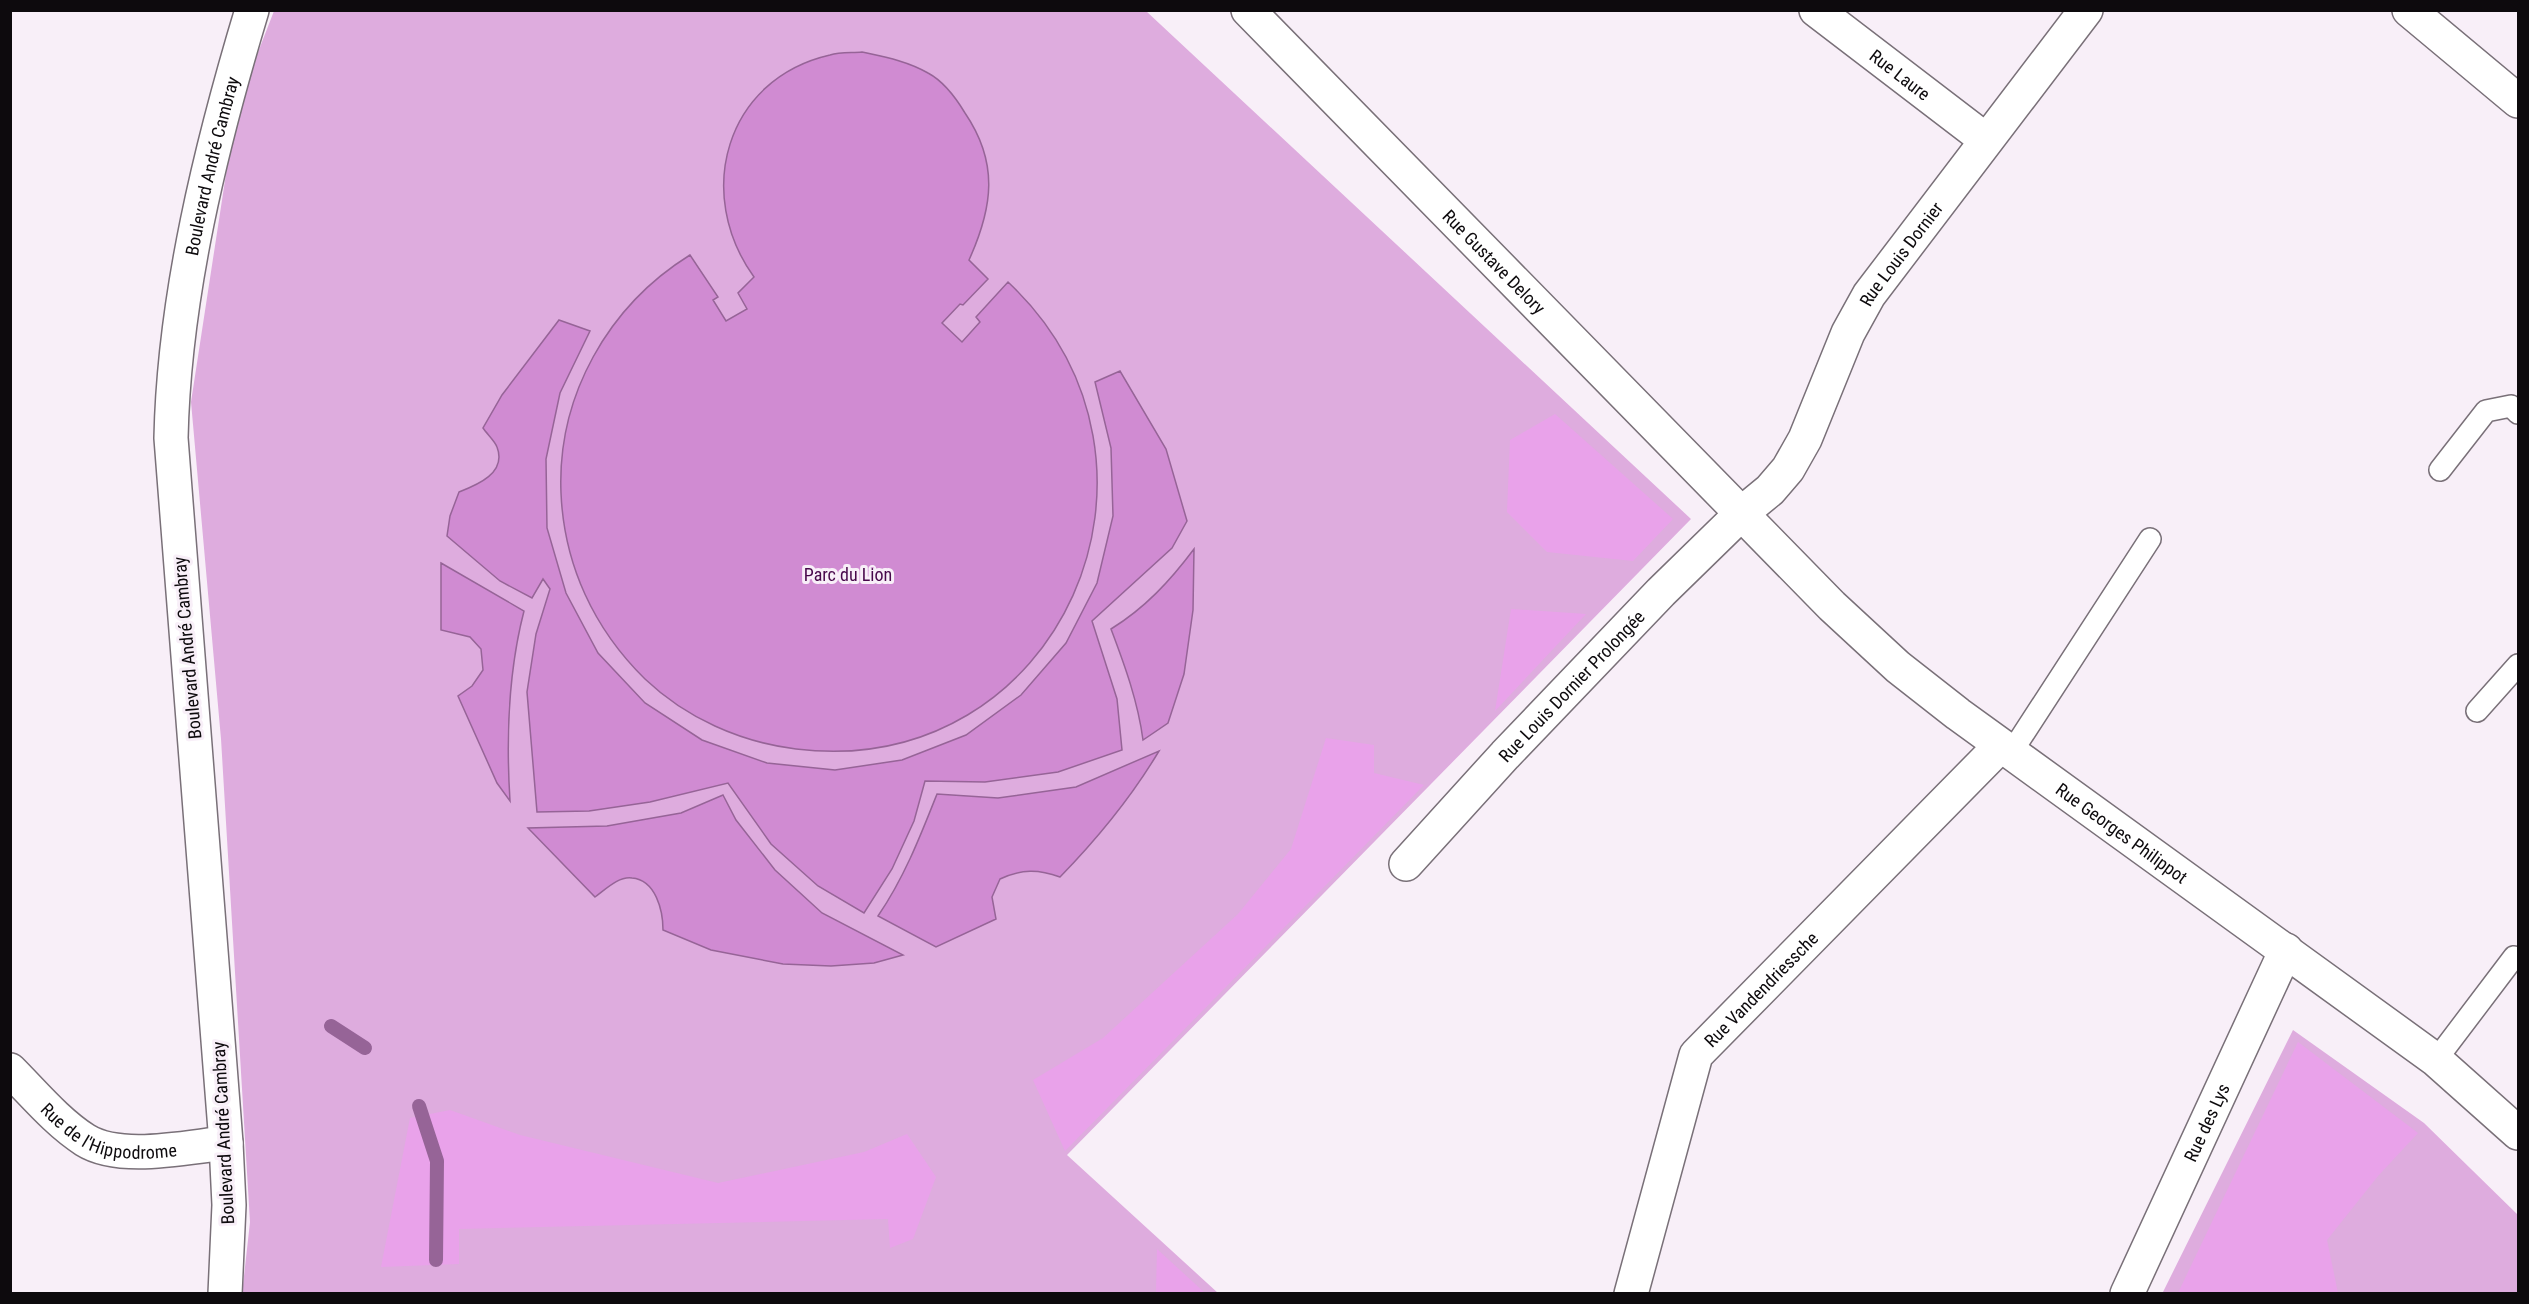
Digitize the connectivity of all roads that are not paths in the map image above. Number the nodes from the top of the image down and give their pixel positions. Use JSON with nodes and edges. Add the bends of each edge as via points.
{"nodes":[{"id":1,"x":252,"y":10,"type":"edge"},
{"id":2,"x":1248,"y":10,"type":"edge"},
{"id":3,"x":1816,"y":10,"type":"edge"},
{"id":4,"x":2086,"y":10,"type":"edge"},
{"id":5,"x":2409,"y":10,"type":"edge"},
{"id":6,"x":2518,"y":101,"type":"edge"},
{"id":7,"x":1986,"y":140,"type":"junction"},
{"id":8,"x":2518,"y":412,"type":"edge"},
{"id":9,"x":2440,"y":470,"type":"dead end"},
{"id":10,"x":1742,"y":513,"type":"junction"},
{"id":11,"x":2150,"y":539,"type":"dead end"},
{"id":12,"x":2518,"y":664,"type":"edge"},
{"id":13,"x":2476,"y":711,"type":"dead end"},
{"id":14,"x":2006,"y":750,"type":"junction"},
{"id":15,"x":1406,"y":864,"type":"dead end"},
{"id":16,"x":2286,"y":950,"type":"junction"},
{"id":17,"x":2514,"y":957,"type":"dead end"},
{"id":18,"x":2436,"y":1060,"type":"junction"},
{"id":19,"x":14,"y":1082,"type":"edge"},
{"id":20,"x":2518,"y":1133,"type":"edge"},
{"id":21,"x":226,"y":1143,"type":"junction"},
{"id":22,"x":225,"y":1293,"type":"edge"},
{"id":23,"x":1631,"y":1293,"type":"edge"},
{"id":24,"x":2127,"y":1293,"type":"edge"}],
"edges":[{"from":1,"to":21,"type":"street","name":"Boulevard André Cambray","via":[[191,255],[172,381],[171,438]]},
{"from":2,"to":10,"type":"street","name":"Rue Gustave Delory"},
{"from":3,"to":7,"type":"street","name":"Rue Laure"},
{"from":4,"to":7,"type":"street","name":"Rue Louis Dornier"},
{"from":5,"to":6,"type":"street"},
{"from":7,"to":10,"type":"street","name":"Rue Louis Dornier","via":[[1869,295],[1848,333],[1805,439],[1788,470]]},
{"from":8,"to":9,"type":"lane","via":[[2511,406],[2486,411]]},
{"from":10,"to":14,"type":"street","name":"Rue Georges Philippot","via":[[1898,667]]},
{"from":10,"to":15,"type":"street","name":"Rue Louis Dornier Prolongée","via":[[1652,601]]},
{"from":11,"to":14,"type":"lane"},
{"from":12,"to":13,"type":"lane"},
{"from":14,"to":16,"type":"street","name":"Rue Georges Philippot"},
{"from":14,"to":23,"type":"street","name":"Rue Vandendriessche","via":[[1696,1055]]},
{"from":16,"to":18,"type":"street","name":"Rue Georges Philippot"},
{"from":16,"to":24,"type":"street","name":"Rue des Lys"},
{"from":17,"to":18,"type":"lane"},
{"from":18,"to":20,"type":"street","name":"Rue Georges Philippot"},
{"from":19,"to":21,"type":"street","name":"Rue de l'Hippodrome","via":[[86,1141],[103,1148],[125,1151]]},
{"from":21,"to":22,"type":"street","name":"Boulevard André Cambray","via":[[229,1215]]}]}
